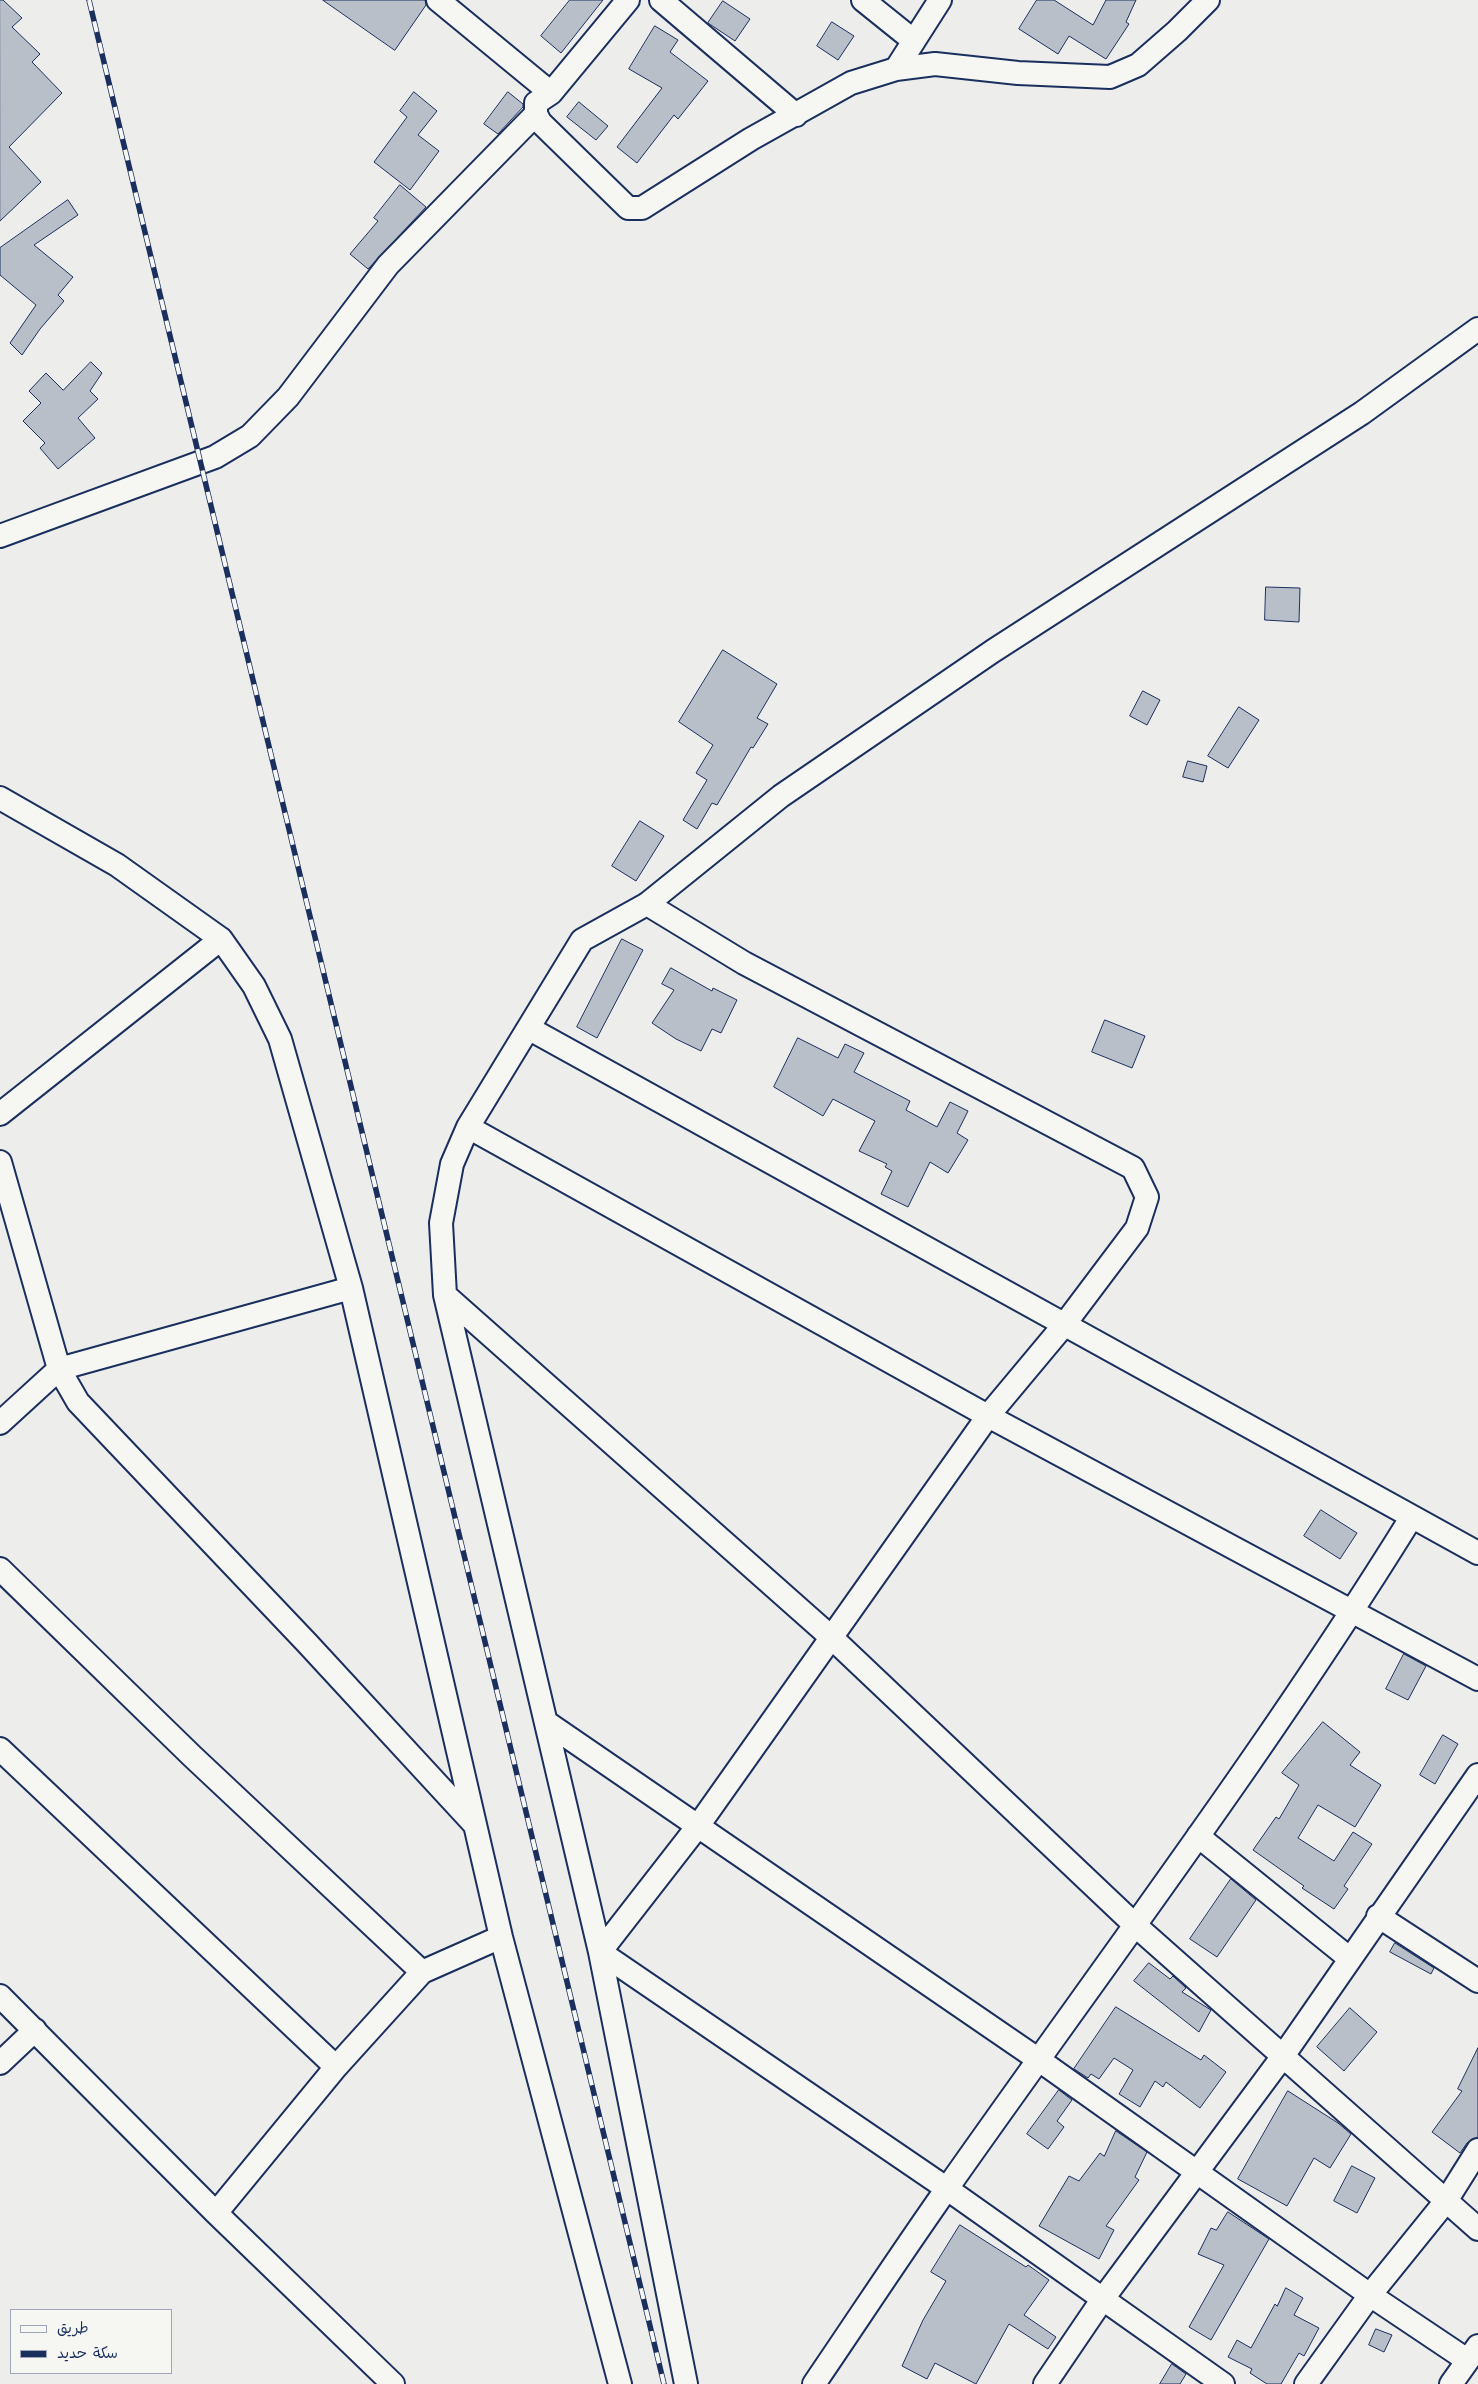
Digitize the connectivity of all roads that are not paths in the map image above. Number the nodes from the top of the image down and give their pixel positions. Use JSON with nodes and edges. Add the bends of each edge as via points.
{"nodes":[{"id":1,"x":628,"y":0,"type":"edge"},
{"id":2,"x":661,"y":0,"type":"edge"},
{"id":3,"x":863,"y":0,"type":"edge"},
{"id":4,"x":940,"y":0,"type":"edge"},
{"id":5,"x":1208,"y":0,"type":"edge"},
{"id":6,"x":443,"y":2,"type":"edge"},
{"id":7,"x":914,"y":41,"type":"junction"},
{"id":8,"x":896,"y":69,"type":"junction"},
{"id":9,"x":551,"y":93,"type":"junction"},
{"id":10,"x":536,"y":114,"type":"junction"},
{"id":11,"x":796,"y":115,"type":"junction"},
{"id":12,"x":1478,"y":329,"type":"edge"},
{"id":13,"x":0,"y":536,"type":"edge"},
{"id":14,"x":0,"y":798,"type":"edge"},
{"id":15,"x":648,"y":904,"type":"junction"},
{"id":16,"x":221,"y":939,"type":"junction"},
{"id":17,"x":530,"y":1029,"type":"junction"},
{"id":18,"x":0,"y":1114,"type":"edge"},
{"id":19,"x":468,"y":1128,"type":"junction"},
{"id":20,"x":0,"y":1162,"type":"edge"},
{"id":21,"x":351,"y":1288,"type":"junction"},
{"id":22,"x":445,"y":1295,"type":"junction"},
{"id":23,"x":1064,"y":1325,"type":"junction"},
{"id":24,"x":59,"y":1369,"type":"junction"},
{"id":25,"x":988,"y":1416,"type":"junction"},
{"id":26,"x":0,"y":1423,"type":"edge"},
{"id":27,"x":1412,"y":1518,"type":"junction"},
{"id":28,"x":1478,"y":1553,"type":"edge"},
{"id":29,"x":0,"y":1568,"type":"edge"},
{"id":30,"x":1353,"y":1611,"type":"junction"},
{"id":31,"x":832,"y":1638,"type":"junction"},
{"id":32,"x":1478,"y":1679,"type":"edge"},
{"id":33,"x":546,"y":1722,"type":"junction"},
{"id":34,"x":0,"y":1749,"type":"edge"},
{"id":35,"x":1478,"y":1775,"type":"edge"},
{"id":36,"x":475,"y":1825,"type":"junction"},
{"id":37,"x":698,"y":1826,"type":"junction"},
{"id":38,"x":1198,"y":1836,"type":"junction"},
{"id":39,"x":1378,"y":1916,"type":"junction"},
{"id":40,"x":1136,"y":1926,"type":"junction"},
{"id":41,"x":501,"y":1937,"type":"junction"},
{"id":42,"x":600,"y":1952,"type":"junction"},
{"id":43,"x":1349,"y":1958,"type":"junction"},
{"id":44,"x":422,"y":1972,"type":"junction"},
{"id":45,"x":1478,"y":1981,"type":"edge"},
{"id":46,"x":0,"y":1996,"type":"edge"},
{"id":47,"x":35,"y":2030,"type":"junction"},
{"id":48,"x":1283,"y":2056,"type":"junction"},
{"id":49,"x":1039,"y":2060,"type":"junction"},
{"id":50,"x":0,"y":2063,"type":"edge"},
{"id":51,"x":336,"y":2067,"type":"junction"},
{"id":52,"x":1478,"y":2150,"type":"edge"},
{"id":53,"x":1197,"y":2173,"type":"junction"},
{"id":54,"x":946,"y":2188,"type":"junction"},
{"id":55,"x":1446,"y":2201,"type":"junction"},
{"id":56,"x":216,"y":2213,"type":"junction"},
{"id":57,"x":1478,"y":2229,"type":"edge"},
{"id":58,"x":1370,"y":2295,"type":"junction"},
{"id":59,"x":1102,"y":2300,"type":"junction"},
{"id":60,"x":1472,"y":2353,"type":"edge"},
{"id":61,"x":385,"y":2381,"type":"edge"},
{"id":62,"x":620,"y":2384,"type":"edge"},
{"id":63,"x":686,"y":2384,"type":"edge"},
{"id":64,"x":814,"y":2384,"type":"edge"},
{"id":65,"x":1045,"y":2384,"type":"edge"},
{"id":66,"x":1223,"y":2384,"type":"edge"},
{"id":67,"x":1306,"y":2384,"type":"edge"},
{"id":68,"x":1451,"y":2384,"type":"edge"}],
"edges":[{"from":1,"to":9,"type":"street"},
{"from":2,"to":11,"type":"street"},
{"from":3,"to":7,"type":"street"},
{"from":4,"to":7,"type":"street"},
{"from":5,"to":8,"type":"street","via":[[1138,65],[1110,77],[1018,73],[935,64]]},
{"from":6,"to":9,"type":"street"},
{"from":7,"to":8,"type":"street"},
{"from":8,"to":11,"type":"street","via":[[851,83]]},
{"from":9,"to":10,"type":"street","via":[[536,102]]},
{"from":10,"to":11,"type":"street","via":[[540,122],[628,208],[642,208],[751,139]]},
{"from":10,"to":13,"type":"street","via":[[388,265],[288,397],[250,436],[215,457]]},
{"from":12,"to":15,"type":"street","via":[[1362,413],[993,651],[789,790]]},
{"from":14,"to":16,"type":"street","via":[[117,865]]},
{"from":15,"to":17,"type":"street","via":[[582,940]]},
{"from":15,"to":23,"type":"street","via":[[744,963],[1133,1168],[1147,1197],[1137,1228]]},
{"from":16,"to":18,"type":"street"},
{"from":16,"to":21,"type":"street","via":[[254,986],[280,1039]]},
{"from":17,"to":19,"type":"street"},
{"from":17,"to":23,"type":"street"},
{"from":19,"to":22,"type":"street","via":[[452,1164],[440,1223]]},
{"from":19,"to":25,"type":"street"},
{"from":20,"to":24,"type":"street"},
{"from":21,"to":24,"type":"street"},
{"from":21,"to":36,"type":"street"},
{"from":22,"to":31,"type":"street"},
{"from":22,"to":33,"type":"street"},
{"from":23,"to":25,"type":"street"},
{"from":23,"to":27,"type":"street"},
{"from":24,"to":26,"type":"street"},
{"from":24,"to":36,"type":"street","via":[[78,1402]]},
{"from":25,"to":30,"type":"street"},
{"from":25,"to":31,"type":"street"},
{"from":27,"to":28,"type":"street"},
{"from":27,"to":30,"type":"street"},
{"from":29,"to":44,"type":"street","via":[[192,1756]]},
{"from":30,"to":32,"type":"street"},
{"from":30,"to":38,"type":"street"},
{"from":31,"to":37,"type":"street"},
{"from":31,"to":40,"type":"street"},
{"from":33,"to":37,"type":"street"},
{"from":33,"to":42,"type":"street"},
{"from":34,"to":51,"type":"street"},
{"from":35,"to":39,"type":"street"},
{"from":36,"to":41,"type":"street"},
{"from":37,"to":42,"type":"street"},
{"from":37,"to":49,"type":"street"},
{"from":38,"to":40,"type":"street"},
{"from":38,"to":43,"type":"street"},
{"from":39,"to":43,"type":"street"},
{"from":39,"to":45,"type":"street"},
{"from":40,"to":48,"type":"street"},
{"from":40,"to":49,"type":"street"},
{"from":41,"to":44,"type":"street"},
{"from":41,"to":62,"type":"street"},
{"from":42,"to":54,"type":"street"},
{"from":42,"to":63,"type":"street"},
{"from":43,"to":48,"type":"street"},
{"from":44,"to":51,"type":"street"},
{"from":46,"to":47,"type":"street"},
{"from":47,"to":50,"type":"street"},
{"from":47,"to":56,"type":"street"},
{"from":48,"to":53,"type":"street"},
{"from":48,"to":55,"type":"street"},
{"from":49,"to":53,"type":"street"},
{"from":49,"to":54,"type":"street"},
{"from":51,"to":56,"type":"street"},
{"from":52,"to":55,"type":"street"},
{"from":53,"to":58,"type":"street"},
{"from":53,"to":59,"type":"street"},
{"from":54,"to":59,"type":"street"},
{"from":54,"to":64,"type":"street"},
{"from":55,"to":57,"type":"street"},
{"from":55,"to":58,"type":"street"},
{"from":56,"to":61,"type":"street"},
{"from":58,"to":60,"type":"street"},
{"from":58,"to":67,"type":"street"},
{"from":59,"to":65,"type":"street"},
{"from":59,"to":66,"type":"street"},
{"from":60,"to":68,"type":"street"}]}
